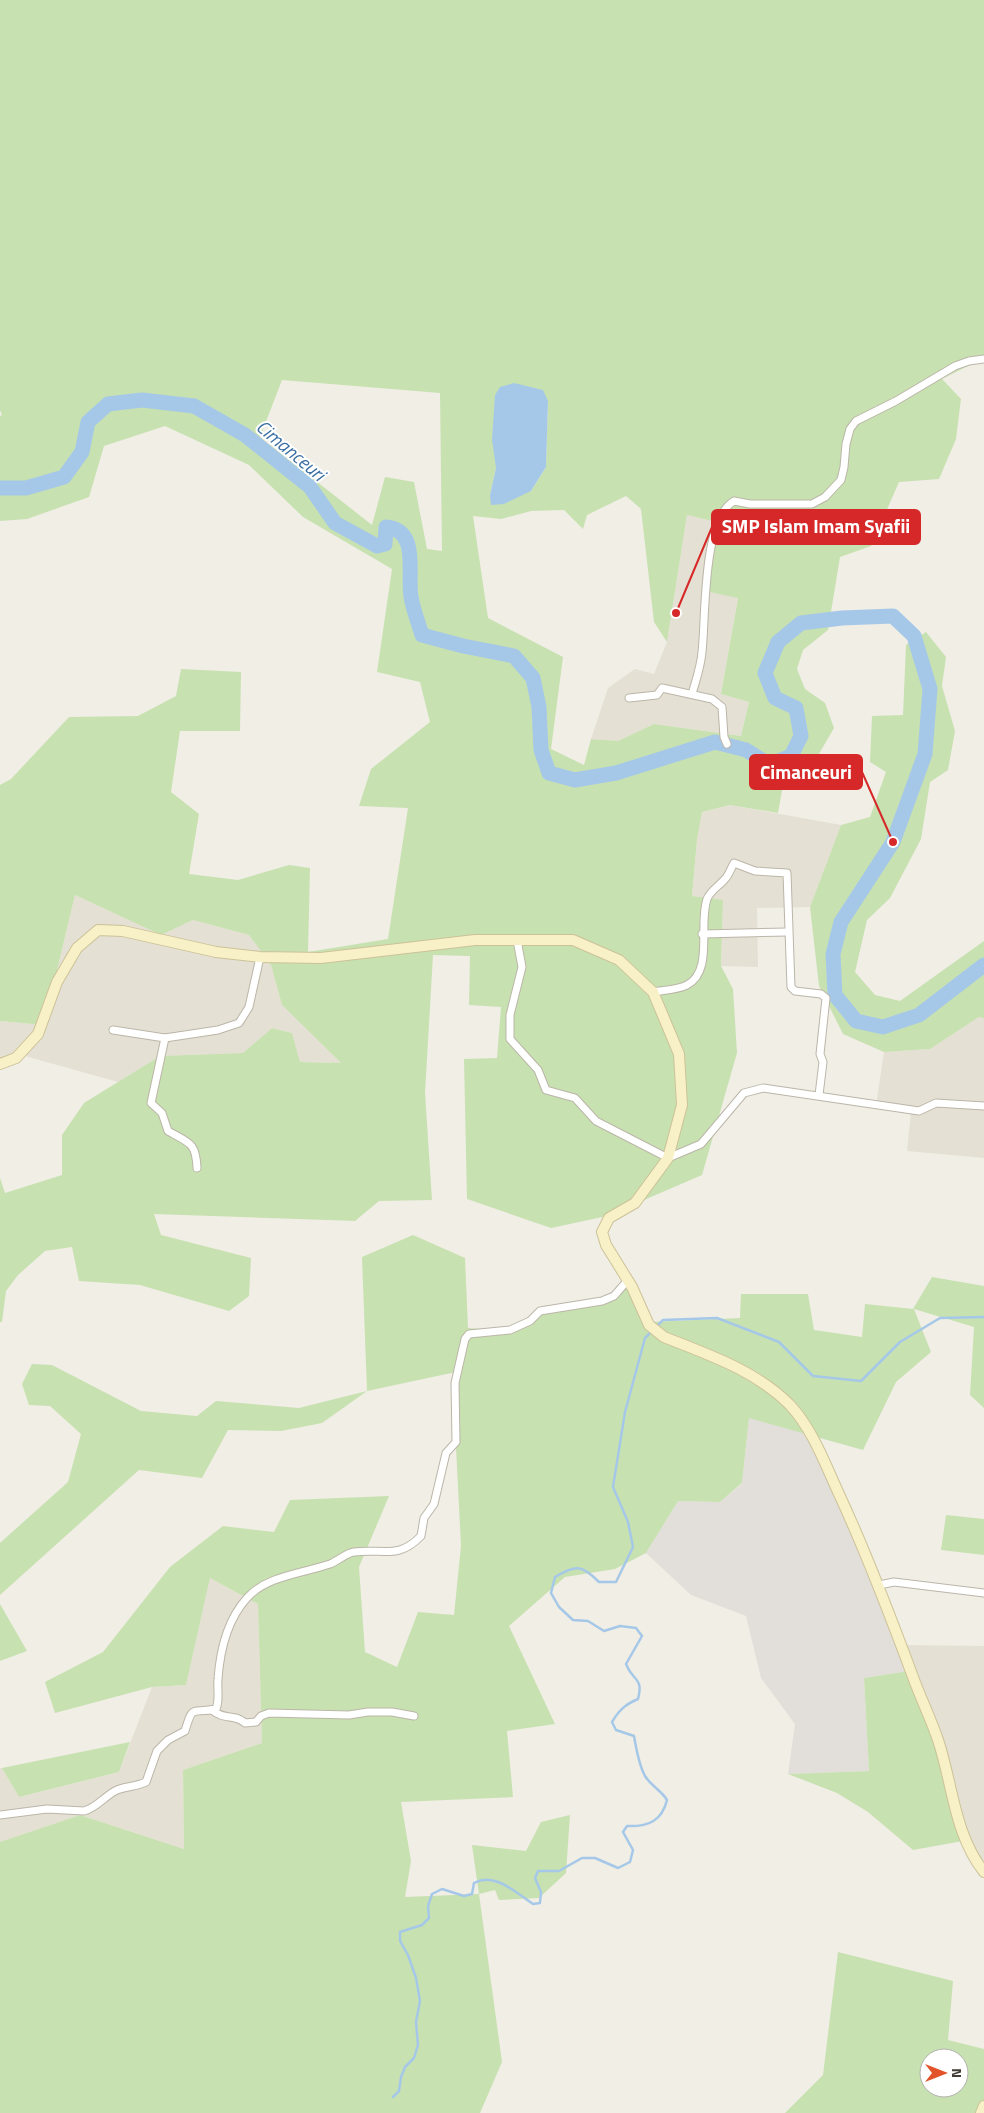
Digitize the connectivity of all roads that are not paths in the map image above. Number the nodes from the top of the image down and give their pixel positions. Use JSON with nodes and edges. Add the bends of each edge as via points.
{"nodes":[{"id":1,"x":984,"y":359,"type":"edge"},
{"id":2,"x":692,"y":694,"type":"junction"},
{"id":3,"x":629,"y":698,"type":"dead end"},
{"id":4,"x":727,"y":744,"type":"dead end"},
{"id":5,"x":788,"y":932,"type":"junction"},
{"id":6,"x":702,"y":934,"type":"junction"},
{"id":7,"x":517,"y":940,"type":"junction"},
{"id":8,"x":260,"y":957,"type":"junction"},
{"id":9,"x":653,"y":992,"type":"junction"},
{"id":10,"x":112,"y":1030,"type":"dead end"},
{"id":11,"x":165,"y":1038,"type":"junction"},
{"id":12,"x":0,"y":1064,"type":"edge"},
{"id":13,"x":819,"y":1095,"type":"junction"},
{"id":14,"x":984,"y":1106,"type":"edge"},
{"id":15,"x":668,"y":1158,"type":"junction"},
{"id":16,"x":197,"y":1168,"type":"dead end"},
{"id":17,"x":627,"y":1281,"type":"junction"},
{"id":18,"x":879,"y":1585,"type":"junction"},
{"id":19,"x":984,"y":1593,"type":"edge"},
{"id":20,"x":212,"y":1710,"type":"junction"},
{"id":21,"x":414,"y":1716,"type":"dead end"},
{"id":22,"x":0,"y":1815,"type":"edge"},
{"id":23,"x":984,"y":1872,"type":"edge"},
{"id":24,"x":984,"y":2106,"type":"edge"},
{"id":25,"x":981,"y":2113,"type":"edge"}],
"edges":[{"from":1,"to":2,"type":"street","via":[[955,366],[856,421],[846,444],[841,480],[825,497],[812,504],[750,504],[734,500],[724,509],[714,528],[702,654]]},
{"from":2,"to":3,"type":"street","via":[[662,688],[657,695]]},
{"from":2,"to":4,"type":"street","via":[[712,700],[722,708]]},
{"from":5,"to":6,"type":"street"},
{"from":5,"to":6,"type":"street","via":[[787,874],[755,871],[734,863],[725,879],[708,896],[703,910]]},
{"from":5,"to":13,"type":"street","via":[[791,987],[795,991],[821,994],[826,998],[820,1054],[824,1062]]},
{"from":6,"to":9,"type":"street","via":[[704,959],[699,974],[687,986]]},
{"from":7,"to":8,"type":"street","via":[[475,940],[321,958]]},
{"from":7,"to":9,"type":"street","via":[[573,940],[619,960]]},
{"from":7,"to":15,"type":"street","via":[[522,967],[510,1015],[510,1039],[538,1070],[546,1090],[575,1098],[596,1121]]},
{"from":8,"to":11,"type":"street","via":[[249,1007],[239,1023],[218,1030]]},
{"from":8,"to":12,"type":"street","via":[[216,952],[123,931],[98,930],[77,948],[57,982],[38,1034],[16,1058]]},
{"from":9,"to":15,"type":"street","via":[[679,1054],[682,1105]]},
{"from":10,"to":11,"type":"street"},
{"from":11,"to":16,"type":"street","via":[[151,1103],[162,1113],[168,1131],[197,1152]]},
{"from":13,"to":14,"type":"street","via":[[919,1111],[936,1103]]},
{"from":13,"to":15,"type":"street","via":[[763,1088],[744,1093],[701,1144]]},
{"from":15,"to":17,"type":"street","via":[[635,1203],[609,1218],[604,1225],[602,1232],[606,1245]]},
{"from":17,"to":18,"type":"street","via":[[649,1325],[658,1333],[748,1373],[789,1405],[811,1433]]},
{"from":17,"to":20,"type":"street","via":[[614,1296],[602,1301],[540,1311],[530,1321],[510,1330],[469,1334],[455,1383],[456,1442],[446,1453],[434,1504],[424,1518],[421,1536],[401,1551],[352,1552],[332,1563],[269,1582],[247,1597],[231,1621],[225,1639],[218,1678],[218,1705]]},
{"from":18,"to":19,"type":"street","via":[[894,1582]]},
{"from":18,"to":23,"type":"street","via":[[934,1726],[962,1833],[968,1849]]},
{"from":20,"to":21,"type":"street","via":[[220,1716],[239,1718],[245,1723],[256,1722],[269,1713],[349,1715],[392,1712]]},
{"from":20,"to":22,"type":"street","via":[[195,1710],[189,1714],[185,1731],[168,1740],[157,1751],[146,1782],[116,1790],[90,1810]]},
{"from":24,"to":25,"type":"street"}]}
